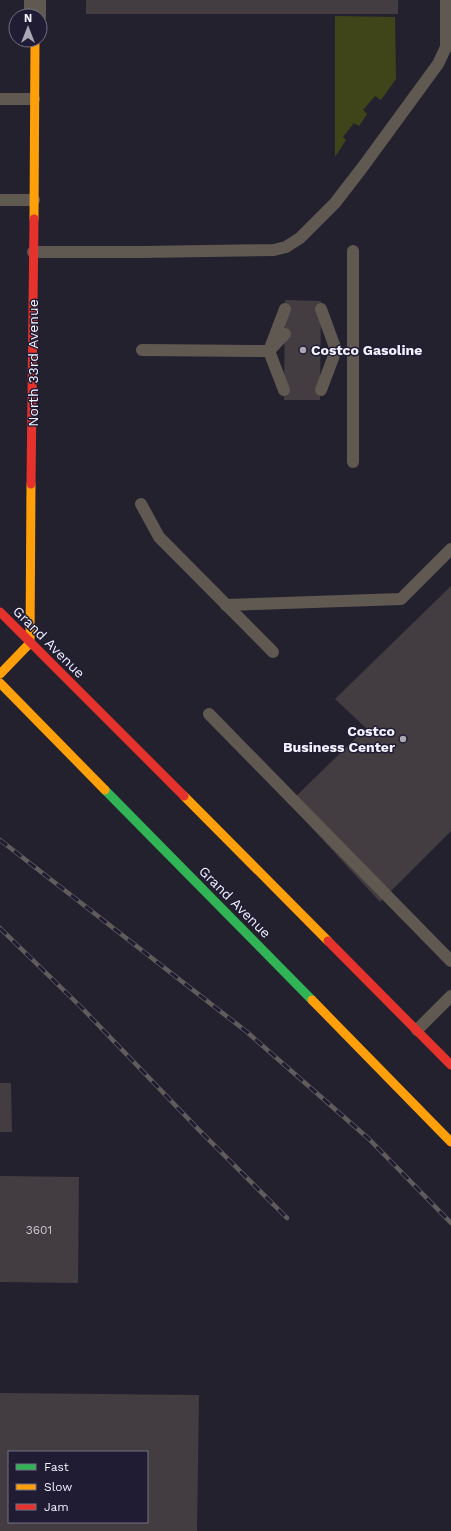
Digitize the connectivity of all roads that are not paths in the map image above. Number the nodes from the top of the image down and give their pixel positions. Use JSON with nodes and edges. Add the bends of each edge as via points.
{"nodes":[{"id":1,"x":446,"y":0,"type":"edge"},
{"id":2,"x":35,"y":48,"type":"edge"},
{"id":3,"x":0,"y":99,"type":"edge"},
{"id":4,"x":34,"y":99,"type":"junction"},
{"id":5,"x":0,"y":200,"type":"edge"},
{"id":6,"x":34,"y":200,"type":"junction"},
{"id":7,"x":353,"y":251,"type":"dead end"},
{"id":8,"x":34,"y":252,"type":"junction"},
{"id":9,"x":285,"y":309,"type":"dead end"},
{"id":10,"x":321,"y":309,"type":"dead end"},
{"id":11,"x":285,"y":334,"type":"dead end"},
{"id":12,"x":321,"y":334,"type":"dead end"},
{"id":13,"x":142,"y":350,"type":"dead end"},
{"id":14,"x":336,"y":350,"type":"junction"},
{"id":15,"x":353,"y":350,"type":"junction"},
{"id":16,"x":269,"y":351,"type":"junction"},
{"id":17,"x":285,"y":368,"type":"dead end"},
{"id":18,"x":321,"y":369,"type":"dead end"},
{"id":19,"x":284,"y":390,"type":"dead end"},
{"id":20,"x":321,"y":390,"type":"dead end"},
{"id":21,"x":353,"y":462,"type":"dead end"},
{"id":22,"x":141,"y":504,"type":"dead end"},
{"id":23,"x":451,"y":549,"type":"edge"},
{"id":24,"x":226,"y":605,"type":"junction"},
{"id":25,"x":0,"y":612,"type":"edge"},
{"id":26,"x":30,"y":643,"type":"junction"},
{"id":27,"x":273,"y":652,"type":"dead end"},
{"id":28,"x":0,"y":674,"type":"edge"},
{"id":29,"x":0,"y":683,"type":"edge"},
{"id":30,"x":209,"y":714,"type":"dead end"},
{"id":31,"x":451,"y":961,"type":"edge"},
{"id":32,"x":451,"y":996,"type":"edge"},
{"id":33,"x":417,"y":1030,"type":"junction"},
{"id":34,"x":451,"y":1065,"type":"edge"},
{"id":35,"x":451,"y":1142,"type":"edge"}],
"edges":[{"from":1,"to":8,"type":"lane","via":[[446,47],[438,64],[339,197],[300,238],[274,250]]},
{"from":2,"to":4,"type":"main road","name":"North 33rd Avenue"},
{"from":3,"to":4,"type":"lane"},
{"from":4,"to":6,"type":"main road","name":"North 33rd Avenue"},
{"from":5,"to":6,"type":"lane"},
{"from":6,"to":8,"type":"main road","name":"North 33rd Avenue"},
{"from":7,"to":15,"type":"lane"},
{"from":8,"to":26,"type":"main road","name":"North 33rd Avenue"},
{"from":9,"to":16,"type":"lane"},
{"from":10,"to":14,"type":"lane"},
{"from":11,"to":16,"type":"lane"},
{"from":12,"to":14,"type":"lane"},
{"from":13,"to":16,"type":"lane"},
{"from":14,"to":15,"type":"lane"},
{"from":14,"to":18,"type":"lane"},
{"from":14,"to":20,"type":"lane"},
{"from":15,"to":21,"type":"lane"},
{"from":16,"to":17,"type":"lane"},
{"from":16,"to":19,"type":"lane"},
{"from":22,"to":24,"type":"lane","via":[[159,537]]},
{"from":23,"to":24,"type":"lane","via":[[401,599]]},
{"from":24,"to":27,"type":"lane"},
{"from":25,"to":26,"type":"main road","name":"Grand Avenue"},
{"from":26,"to":28,"type":"main road"},
{"from":26,"to":33,"type":"main road","name":"Grand Avenue"},
{"from":29,"to":35,"type":"main road","name":"Grand Avenue"},
{"from":30,"to":31,"type":"lane"},
{"from":32,"to":33,"type":"lane"},
{"from":33,"to":34,"type":"main road","name":"Grand Avenue"}]}
